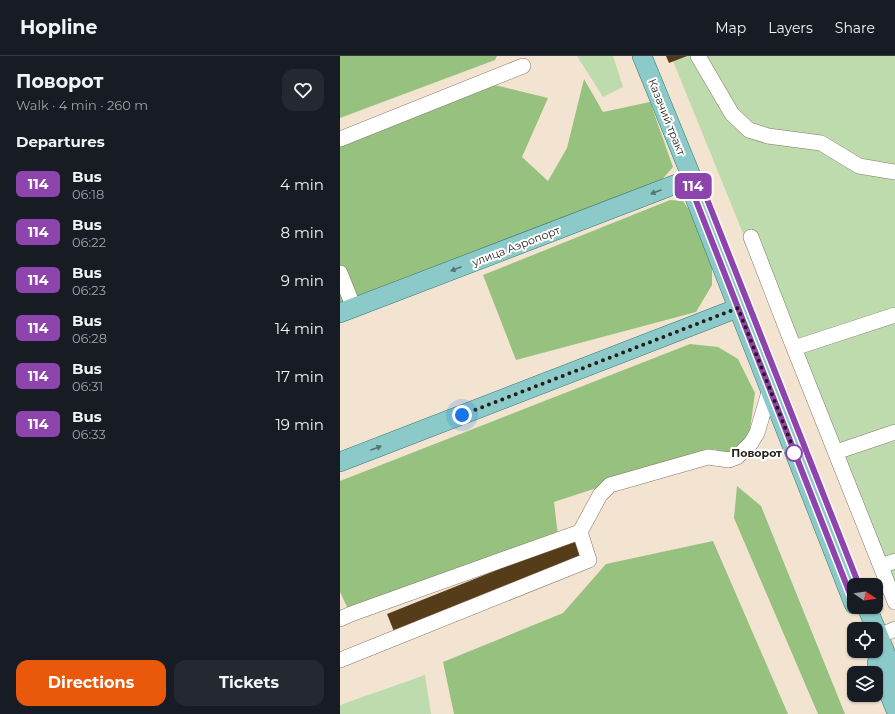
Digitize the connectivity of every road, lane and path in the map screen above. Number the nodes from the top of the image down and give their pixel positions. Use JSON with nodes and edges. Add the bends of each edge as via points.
{"nodes":[{"id":1,"x":642,"y":56,"type":"edge"},
{"id":2,"x":698,"y":56,"type":"edge"},
{"id":3,"x":523,"y":66,"type":"dead end"},
{"id":4,"x":340,"y":138,"type":"edge"},
{"id":5,"x":895,"y":172,"type":"edge"},
{"id":6,"x":692,"y":178,"type":"junction"},
{"id":7,"x":751,"y":236,"type":"dead end"},
{"id":8,"x":340,"y":273,"type":"edge"},
{"id":9,"x":738,"y":308,"type":"junction"},
{"id":10,"x":347,"y":310,"type":"edge"},
{"id":11,"x":895,"y":315,"type":"edge"},
{"id":12,"x":794,"y":348,"type":"junction"},
{"id":13,"x":770,"y":389,"type":"junction"},
{"id":14,"x":895,"y":432,"type":"edge"},
{"id":15,"x":836,"y":452,"type":"junction"},
{"id":16,"x":340,"y":462,"type":"edge"},
{"id":17,"x":580,"y":532,"type":"junction"},
{"id":18,"x":895,"y":561,"type":"edge"},
{"id":19,"x":881,"y":566,"type":"junction"},
{"id":20,"x":856,"y":578,"type":"edge"},
{"id":21,"x":847,"y":586,"type":"edge"},
{"id":22,"x":895,"y":602,"type":"edge"},
{"id":23,"x":861,"y":614,"type":"edge"},
{"id":24,"x":340,"y":619,"type":"edge"},
{"id":25,"x":867,"y":622,"type":"edge"},
{"id":26,"x":883,"y":648,"type":"edge"},
{"id":27,"x":883,"y":657,"type":"edge"},
{"id":28,"x":340,"y":660,"type":"edge"},
{"id":29,"x":895,"y":677,"type":"edge"},
{"id":30,"x":895,"y":708,"type":"edge"}],
"edges":[{"from":1,"to":6,"type":"main road","name":"Казачий тракт"},
{"from":2,"to":5,"type":"lane","via":[[732,114],[749,130],[768,136],[821,143],[859,166]]},
{"from":3,"to":4,"type":"lane"},
{"from":6,"to":9,"type":"main road","via":[[695,198]]},
{"from":6,"to":10,"type":"main road","name":"улица Аэропорт","one_way":true},
{"from":6,"to":20,"type":"main road","via":[[705,194]]},
{"from":7,"to":12,"type":"lane"},
{"from":8,"to":10,"type":"lane"},
{"from":9,"to":13,"type":"main road"},
{"from":16,"to":9,"type":"main road","one_way":true},
{"from":11,"to":12,"type":"lane"},
{"from":12,"to":15,"type":"lane"},
{"from":13,"to":17,"type":"lane","via":[[757,433],[737,457],[729,460],[708,457],[610,485],[600,495]]},
{"from":13,"to":21,"type":"main road"},
{"from":14,"to":15,"type":"lane"},
{"from":15,"to":19,"type":"lane"},
{"from":17,"to":24,"type":"lane"},
{"from":17,"to":28,"type":"lane","via":[[589,560]]},
{"from":18,"to":19,"type":"lane"},
{"from":19,"to":22,"type":"lane"},
{"from":23,"to":25,"type":"main road"},
{"from":26,"to":29,"type":"main road"},
{"from":27,"to":30,"type":"main road"}]}
